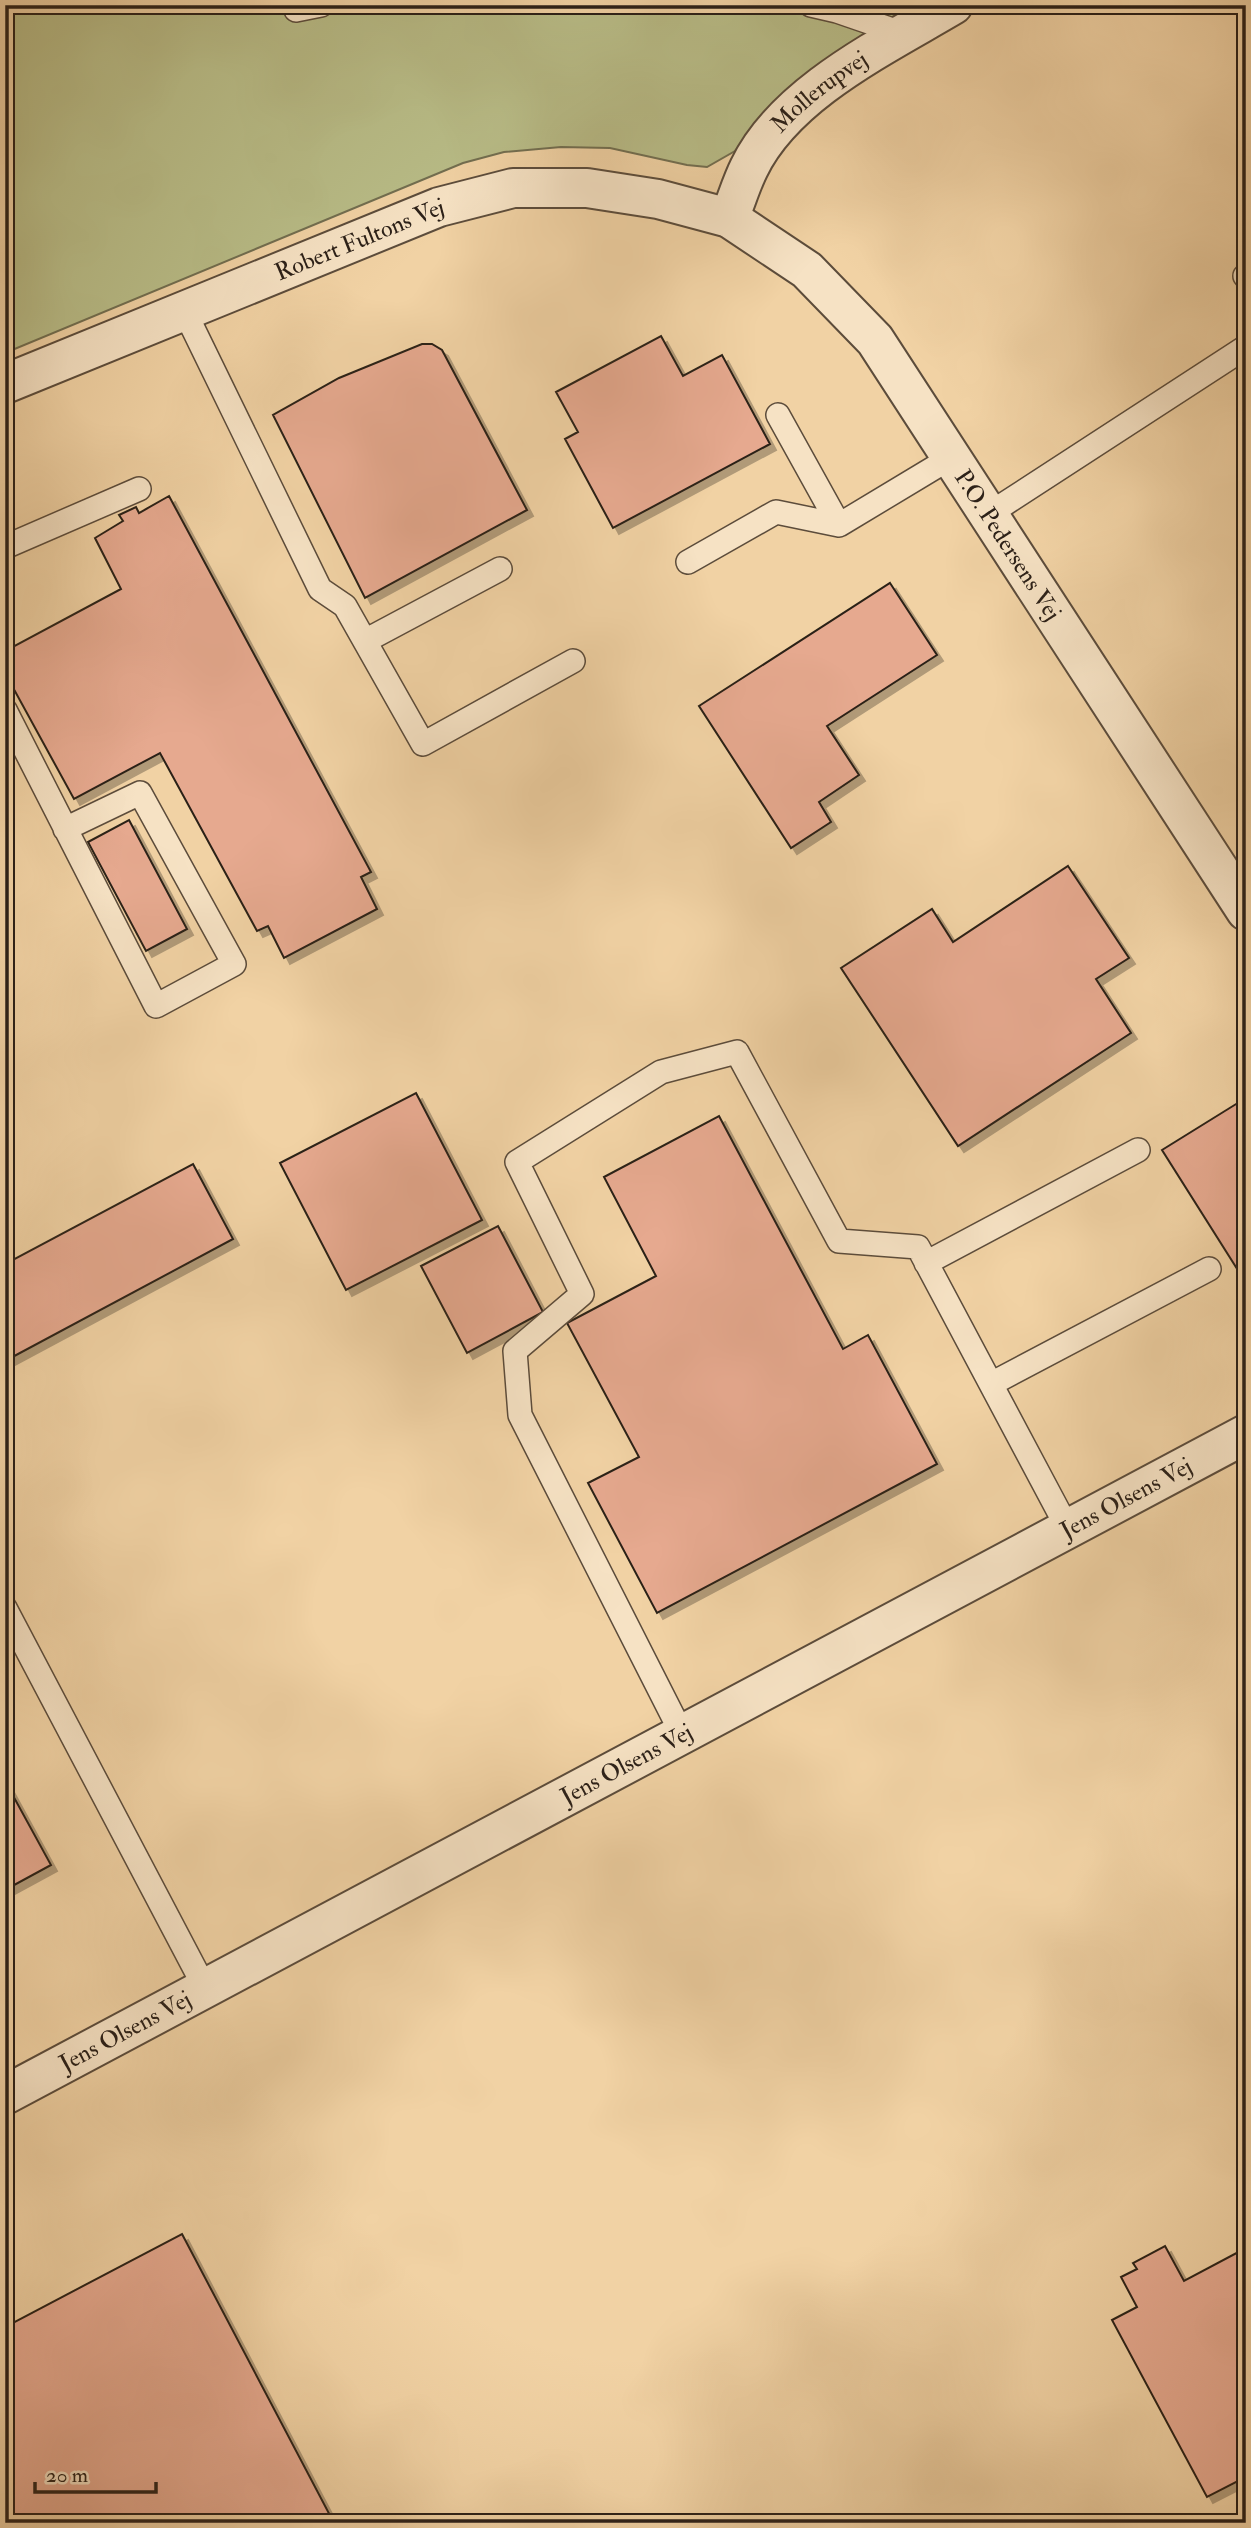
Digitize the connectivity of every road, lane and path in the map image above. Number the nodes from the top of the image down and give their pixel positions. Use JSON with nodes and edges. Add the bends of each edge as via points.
{"nodes":[{"id":1,"x":321,"y":5,"type":"edge"},
{"id":2,"x":811,"y":5,"type":"edge"},
{"id":3,"x":953,"y":5,"type":"edge"},
{"id":4,"x":296,"y":10,"type":"dead end"},
{"id":5,"x":904,"y":34,"type":"junction"},
{"id":6,"x":729,"y":218,"type":"junction"},
{"id":7,"x":184,"y":310,"type":"junction"},
{"id":8,"x":1246,"y":346,"type":"edge"},
{"id":9,"x":5,"y":384,"type":"edge"},
{"id":10,"x":778,"y":415,"type":"dead end"},
{"id":11,"x":952,"y":457,"type":"junction"},
{"id":12,"x":139,"y":489,"type":"dead end"},
{"id":13,"x":989,"y":514,"type":"junction"},
{"id":14,"x":839,"y":525,"type":"junction"},
{"id":15,"x":5,"y":547,"type":"edge"},
{"id":16,"x":688,"y":562,"type":"dead end"},
{"id":17,"x":500,"y":569,"type":"dead end"},
{"id":18,"x":365,"y":641,"type":"junction"},
{"id":19,"x":573,"y":661,"type":"dead end"},
{"id":20,"x":5,"y":710,"type":"edge"},
{"id":21,"x":65,"y":829,"type":"junction"},
{"id":22,"x":1246,"y":911,"type":"edge"},
{"id":23,"x":1138,"y":1150,"type":"dead end"},
{"id":24,"x":926,"y":1263,"type":"junction"},
{"id":25,"x":1209,"y":1269,"type":"dead end"},
{"id":26,"x":991,"y":1384,"type":"junction"},
{"id":27,"x":1246,"y":1434,"type":"edge"},
{"id":28,"x":1068,"y":1529,"type":"junction"},
{"id":29,"x":5,"y":1608,"type":"edge"},
{"id":30,"x":682,"y":1734,"type":"junction"},
{"id":31,"x":205,"y":1988,"type":"junction"},
{"id":32,"x":5,"y":2095,"type":"edge"}],
"edges":[{"from":1,"to":4,"type":"lane"},
{"from":2,"to":5,"type":"lane"},
{"from":3,"to":5,"type":"street","name":"Mollerupvej"},
{"from":5,"to":6,"type":"street","name":"Mollerupvej","via":[[837,75],[772,133],[749,167]]},
{"from":6,"to":7,"type":"street","name":"Robert Fultons Vej","via":[[658,199],[587,188],[513,188],[439,207]]},
{"from":6,"to":11,"type":"street","name":"P.O. Pedersens Vej","via":[[807,270],[875,340]]},
{"from":7,"to":9,"type":"street","name":"Robert Fultons Vej"},
{"from":7,"to":18,"type":"lane","via":[[320,589],[345,606]]},
{"from":8,"to":13,"type":"lane"},
{"from":10,"to":14,"type":"lane"},
{"from":11,"to":13,"type":"street","name":"P.O. Pedersens Vej"},
{"from":11,"to":14,"type":"lane"},
{"from":12,"to":15,"type":"lane"},
{"from":13,"to":22,"type":"street","name":"P.O. Pedersens Vej"},
{"from":14,"to":16,"type":"lane","via":[[776,512]]},
{"from":17,"to":18,"type":"lane"},
{"from":18,"to":19,"type":"lane","via":[[423,744]]},
{"from":20,"to":21,"type":"lane"},
{"from":21,"to":21,"type":"lane","via":[[156,1006],[234,964],[140,793]]},
{"from":23,"to":24,"type":"lane"},
{"from":24,"to":26,"type":"lane"},
{"from":24,"to":30,"type":"lane","via":[[918,1247],[839,1241],[737,1052],[661,1072],[517,1161],[582,1294],[515,1350],[520,1415]]},
{"from":25,"to":26,"type":"lane"},
{"from":26,"to":28,"type":"lane"},
{"from":27,"to":28,"type":"street","name":"Jens Olsens Vej"},
{"from":28,"to":30,"type":"street","name":"Jens Olsens Vej"},
{"from":29,"to":31,"type":"lane"},
{"from":30,"to":31,"type":"street","name":"Jens Olsens Vej"},
{"from":31,"to":32,"type":"street","name":"Jens Olsens Vej"}]}
